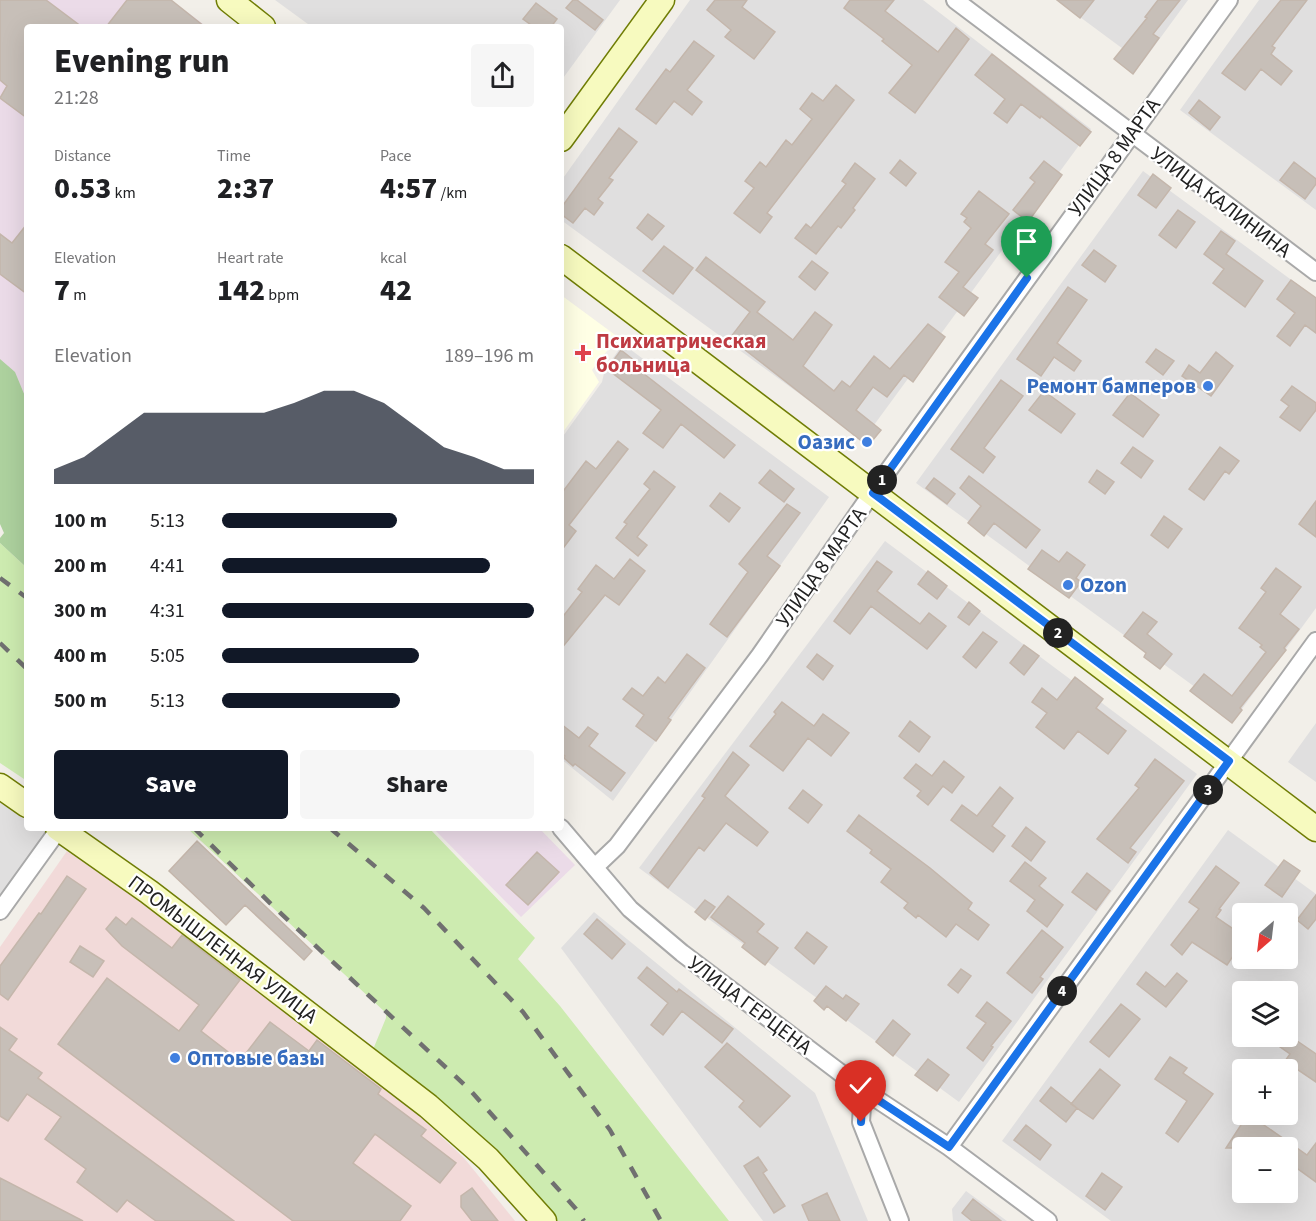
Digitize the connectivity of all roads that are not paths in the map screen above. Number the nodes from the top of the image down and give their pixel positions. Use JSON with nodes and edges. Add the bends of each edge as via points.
{"nodes":[{"id":1,"x":229,"y":0,"type":"edge"},
{"id":2,"x":662,"y":0,"type":"edge"},
{"id":3,"x":955,"y":0,"type":"edge"},
{"id":4,"x":1229,"y":0,"type":"edge"},
{"id":5,"x":259,"y":24,"type":"edge"},
{"id":6,"x":1130,"y":134,"type":"junction"},
{"id":7,"x":564,"y":135,"type":"edge"},
{"id":8,"x":564,"y":259,"type":"edge"},
{"id":9,"x":1316,"y":272,"type":"edge"},
{"id":10,"x":873,"y":493,"type":"junction"},
{"id":11,"x":1316,"y":640,"type":"edge"},
{"id":12,"x":1229,"y":761,"type":"junction"},
{"id":13,"x":0,"y":786,"type":"edge"},
{"id":14,"x":24,"y":803,"type":"edge"},
{"id":15,"x":1316,"y":829,"type":"edge"},
{"id":16,"x":57,"y":831,"type":"edge"},
{"id":17,"x":63,"y":831,"type":"edge"},
{"id":18,"x":564,"y":831,"type":"edge"},
{"id":19,"x":596,"y":866,"type":"junction"},
{"id":20,"x":0,"y":911,"type":"edge"},
{"id":21,"x":863,"y":1090,"type":"junction"},
{"id":22,"x":949,"y":1147,"type":"junction"},
{"id":23,"x":544,"y":1221,"type":"edge"},
{"id":24,"x":900,"y":1221,"type":"edge"},
{"id":25,"x":1048,"y":1221,"type":"edge"}],
"edges":[{"from":1,"to":5,"type":"street"},
{"from":2,"to":7,"type":"street"},
{"from":3,"to":6,"type":"street","name":"УЛИЦА КАЛИНИНА"},
{"from":4,"to":6,"type":"street","name":"УЛИЦА 8 МАРТА"},
{"from":6,"to":9,"type":"street","name":"УЛИЦА КАЛИНИНА"},
{"from":6,"to":10,"type":"street","name":"УЛИЦА 8 МАРТА"},
{"from":8,"to":10,"type":"street"},
{"from":10,"to":12,"type":"street"},
{"from":10,"to":19,"type":"street","name":"УЛИЦА 8 МАРТА","via":[[759,655],[617,846]]},
{"from":11,"to":12,"type":"street"},
{"from":12,"to":15,"type":"street"},
{"from":12,"to":22,"type":"street"},
{"from":13,"to":14,"type":"street"},
{"from":16,"to":20,"type":"street"},
{"from":17,"to":23,"type":"street","name":"ПРОМЫШЛЕННАЯ УЛИЦА","via":[[428,1106],[488,1159]]},
{"from":18,"to":19,"type":"street","name":"УЛИЦА ГЕРЦЕНА"},
{"from":19,"to":21,"type":"street","name":"УЛИЦА ГЕРЦЕНА","via":[[630,909],[682,953]]},
{"from":21,"to":22,"type":"street","name":"УЛИЦА ГЕРЦЕНА"},
{"from":21,"to":24,"type":"street","via":[[861,1122]]},
{"from":22,"to":25,"type":"street","name":"УЛИЦА ГЕРЦЕНА"}]}
